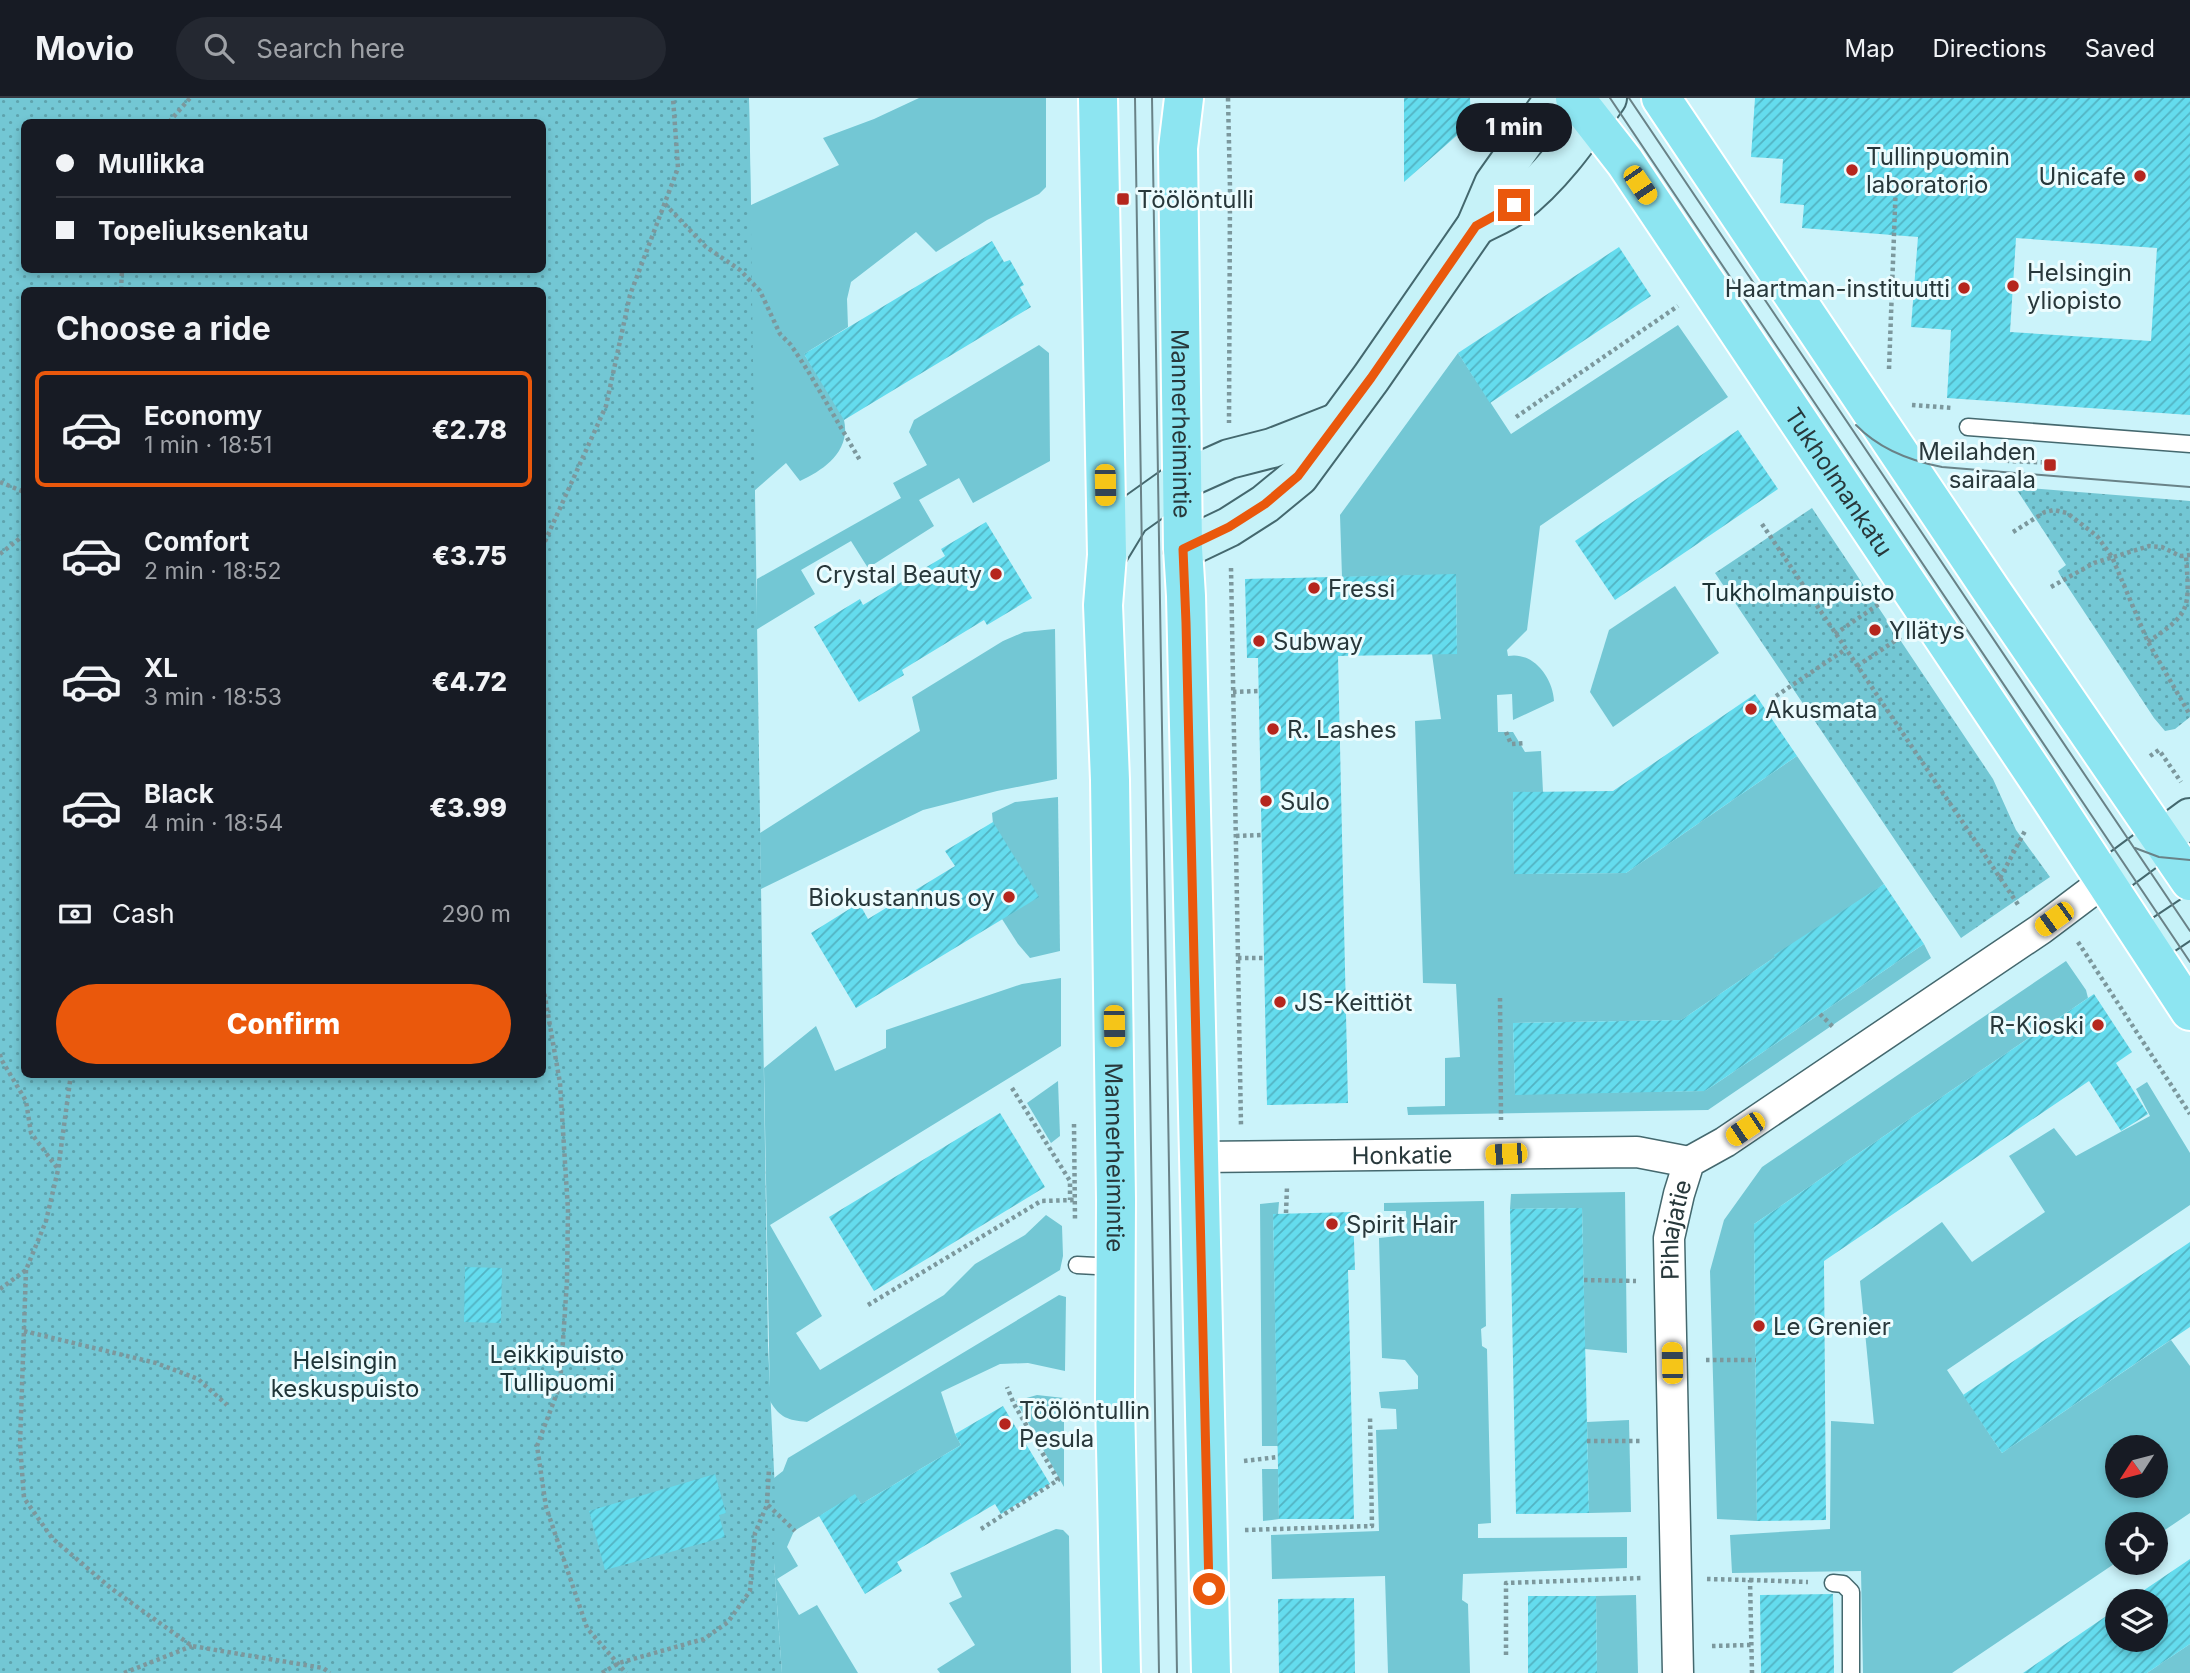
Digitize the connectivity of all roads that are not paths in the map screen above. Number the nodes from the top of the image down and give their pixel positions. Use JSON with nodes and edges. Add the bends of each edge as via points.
{"nodes":[{"id":1,"x":1098,"y":98,"type":"edge"},
{"id":2,"x":1184,"y":98,"type":"edge"},
{"id":3,"x":1555,"y":98,"type":"edge"},
{"id":4,"x":1661,"y":98,"type":"edge"},
{"id":5,"x":1591,"y":105,"type":"edge"},
{"id":6,"x":1476,"y":226,"type":"junction"},
{"id":7,"x":1336,"y":423,"type":"junction"},
{"id":8,"x":1968,"y":427,"type":"dead end"},
{"id":9,"x":2190,"y":444,"type":"edge"},
{"id":10,"x":1182,"y":480,"type":"junction"},
{"id":11,"x":1183,"y":549,"type":"junction"},
{"id":12,"x":1107,"y":555,"type":"junction"},
{"id":13,"x":2176,"y":828,"type":"edge"},
{"id":14,"x":2106,"y":880,"type":"junction"},
{"id":15,"x":2190,"y":881,"type":"edge"},
{"id":16,"x":2190,"y":916,"type":"edge"},
{"id":17,"x":2148,"y":945,"type":"junction"},
{"id":18,"x":2190,"y":1011,"type":"edge"},
{"id":19,"x":1199,"y":1157,"type":"junction"},
{"id":20,"x":1689,"y":1162,"type":"junction"},
{"id":21,"x":1077,"y":1265,"type":"dead end"},
{"id":22,"x":1115,"y":1266,"type":"junction"},
{"id":23,"x":1833,"y":1583,"type":"road end"},
{"id":24,"x":1121,"y":1673,"type":"edge"},
{"id":25,"x":1211,"y":1673,"type":"edge"},
{"id":26,"x":1678,"y":1673,"type":"edge"},
{"id":27,"x":1852,"y":1673,"type":"edge"}],
"edges":[{"from":1,"to":12,"type":"main road","name":"Mannerheimintie"},
{"from":2,"to":10,"type":"main road","name":"Mannerheimintie","via":[[1178,148]]},
{"from":3,"to":6,"type":"main road","via":[[1494,184]]},
{"from":4,"to":13,"type":"main road","via":[[2065,700]]},
{"from":5,"to":6,"type":"main road","via":[[1559,162],[1514,205]]},
{"from":5,"to":14,"type":"main road","name":"Tukholmankatu"},
{"from":6,"to":7,"type":"main road"},
{"from":7,"to":10,"type":"main road"},
{"from":7,"to":11,"type":"main road","via":[[1298,476],[1265,504]]},
{"from":8,"to":9,"type":"lane"},
{"from":10,"to":11,"type":"main road","name":"Mannerheimintie"},
{"from":10,"to":12,"type":"main road","via":[[1130,517]]},
{"from":11,"to":19,"type":"main road","name":"Mannerheimintie"},
{"from":12,"to":22,"type":"main road","name":"Mannerheimintie","via":[[1103,605],[1110,780]]},
{"from":13,"to":14,"type":"main road"},
{"from":13,"to":15,"type":"main road"},
{"from":14,"to":17,"type":"main road","name":"Tukholmankatu"},
{"from":14,"to":20,"type":"street","name":"Pihlajatie","via":[[2010,950]]},
{"from":16,"to":17,"type":"main road"},
{"from":17,"to":18,"type":"main road","name":"Tukholmankatu"},
{"from":19,"to":20,"type":"street","name":"Honkatie","via":[[1637,1152]]},
{"from":19,"to":25,"type":"main road","name":"Mannerheimintie"},
{"from":20,"to":26,"type":"street","name":"Pihlajatie","via":[[1669,1238]]},
{"from":21,"to":22,"type":"lane"},
{"from":22,"to":24,"type":"main road","name":"Mannerheimintie"},
{"from":23,"to":27,"type":"lane","via":[[1843,1584],[1851,1592]]}]}
